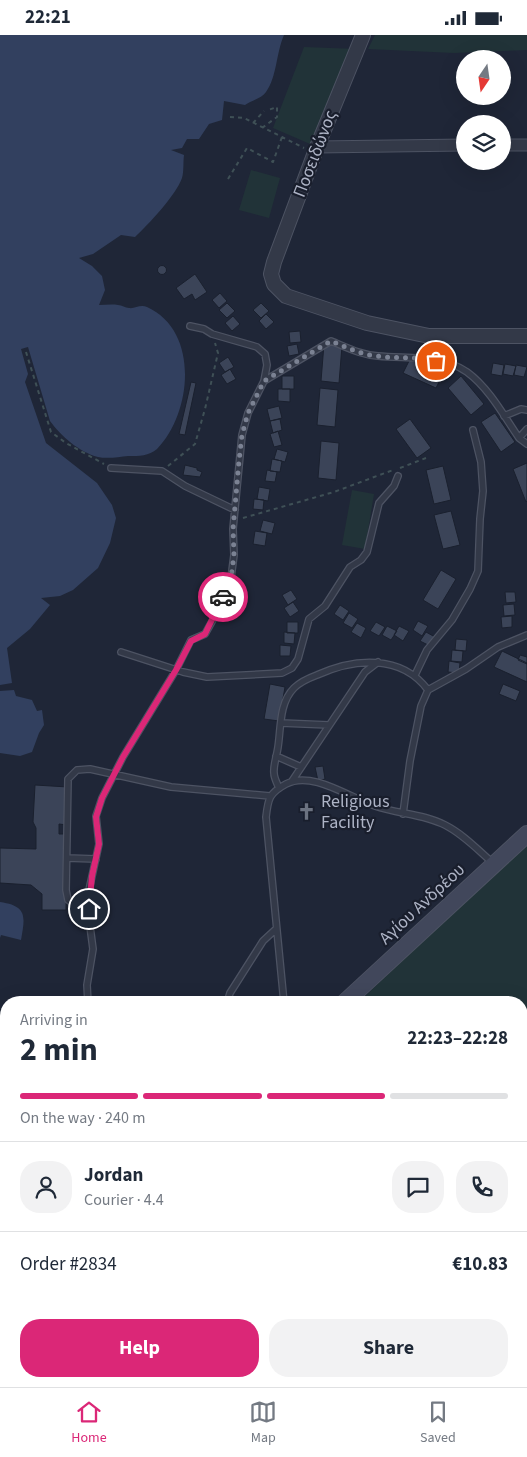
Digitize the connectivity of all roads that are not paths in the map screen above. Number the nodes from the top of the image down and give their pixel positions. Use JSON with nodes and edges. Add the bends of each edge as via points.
{"nodes":[{"id":1,"x":362,"y":35,"type":"edge"},
{"id":2,"x":456,"y":145,"type":"edge"},
{"id":3,"x":511,"y":145,"type":"edge"},
{"id":4,"x":527,"y":145,"type":"edge"},
{"id":5,"x":316,"y":150,"type":"junction"},
{"id":6,"x":190,"y":326,"type":"dead end"},
{"id":7,"x":527,"y":337,"type":"edge"},
{"id":8,"x":264,"y":381,"type":"junction"},
{"id":9,"x":527,"y":410,"type":"edge"},
{"id":10,"x":504,"y":416,"type":"junction"},
{"id":11,"x":527,"y":429,"type":"edge"},
{"id":12,"x":473,"y":430,"type":"dead end"},
{"id":13,"x":519,"y":438,"type":"junction"},
{"id":14,"x":527,"y":445,"type":"edge"},
{"id":15,"x":111,"y":468,"type":"road end"},
{"id":16,"x":398,"y":476,"type":"dead end"},
{"id":17,"x":235,"y":510,"type":"junction"},
{"id":18,"x":527,"y":635,"type":"edge"},
{"id":19,"x":120,"y":652,"type":"dead end"},
{"id":20,"x":378,"y":662,"type":"junction"},
{"id":21,"x":176,"y":670,"type":"junction"},
{"id":22,"x":415,"y":675,"type":"junction"},
{"id":23,"x":428,"y":690,"type":"junction"},
{"id":24,"x":281,"y":723,"type":"junction"},
{"id":25,"x":330,"y":725,"type":"junction"},
{"id":26,"x":276,"y":756,"type":"junction"},
{"id":27,"x":301,"y":767,"type":"junction"},
{"id":28,"x":114,"y":775,"type":"junction"},
{"id":29,"x":292,"y":781,"type":"junction"},
{"id":30,"x":279,"y":788,"type":"junction"},
{"id":31,"x":270,"y":796,"type":"junction"},
{"id":32,"x":403,"y":814,"type":"junction"},
{"id":33,"x":527,"y":834,"type":"edge"},
{"id":34,"x":67,"y":858,"type":"junction"},
{"id":35,"x":96,"y":859,"type":"junction"},
{"id":36,"x":495,"y":864,"type":"junction"},
{"id":37,"x":89,"y":909,"type":"junction"},
{"id":38,"x":276,"y":929,"type":"junction"},
{"id":39,"x":88,"y":996,"type":"edge"},
{"id":40,"x":229,"y":996,"type":"edge"},
{"id":41,"x":283,"y":996,"type":"edge"},
{"id":42,"x":352,"y":996,"type":"edge"}],
"edges":[{"from":1,"to":5,"type":"street","name":"Ποσειδώνος"},
{"from":2,"to":5,"type":"street"},
{"from":3,"to":4,"type":"street"},
{"from":5,"to":7,"type":"street","name":"Ποσειδώνος","via":[[271,274],[274,283],[286,296],[367,323],[429,336]]},
{"from":6,"to":8,"type":"lane","via":[[257,347],[265,354]]},
{"from":8,"to":10,"type":"lane","via":[[331,341],[378,357],[418,357],[452,364],[468,372]]},
{"from":8,"to":17,"type":"lane","via":[[248,413],[242,435]]},
{"from":9,"to":10,"type":"lane"},
{"from":10,"to":13,"type":"lane"},
{"from":11,"to":13,"type":"lane"},
{"from":12,"to":22,"type":"lane","via":[[481,462],[483,491],[478,571],[452,620],[427,650]]},
{"from":13,"to":14,"type":"lane"},
{"from":15,"to":17,"type":"lane","via":[[162,471]]},
{"from":16,"to":21,"type":"lane","via":[[379,503],[367,552],[350,567],[325,606],[309,619],[298,659],[292,668],[282,673],[207,677]]},
{"from":17,"to":21,"type":"lane","via":[[231,578],[205,634],[191,641]]},
{"from":18,"to":23,"type":"lane","via":[[498,647]]},
{"from":19,"to":21,"type":"lane"},
{"from":20,"to":22,"type":"lane"},
{"from":20,"to":24,"type":"lane","via":[[336,667],[304,681],[288,696]]},
{"from":20,"to":25,"type":"lane","via":[[364,672]]},
{"from":21,"to":28,"type":"lane"},
{"from":22,"to":23,"type":"lane"},
{"from":23,"to":32,"type":"lane","via":[[421,706]]},
{"from":24,"to":25,"type":"lane"},
{"from":24,"to":26,"type":"lane"},
{"from":25,"to":27,"type":"lane"},
{"from":26,"to":27,"type":"lane"},
{"from":26,"to":30,"type":"lane","via":[[273,773]]},
{"from":27,"to":29,"type":"lane"},
{"from":28,"to":31,"type":"lane","via":[[171,787]]},
{"from":28,"to":34,"type":"lane","via":[[90,769],[77,770],[68,779]]},
{"from":28,"to":35,"type":"lane","via":[[96,817],[99,844]]},
{"from":29,"to":30,"type":"lane"},
{"from":29,"to":32,"type":"lane","via":[[324,784]]},
{"from":30,"to":31,"type":"lane"},
{"from":31,"to":38,"type":"lane","via":[[266,817]]},
{"from":32,"to":36,"type":"lane","via":[[446,825]]},
{"from":33,"to":36,"type":"main road","name":"Αγίου Ανδρέου"},
{"from":34,"to":35,"type":"lane"},
{"from":34,"to":37,"type":"lane","via":[[68,900]]},
{"from":35,"to":37,"type":"lane","via":[[89,890]]},
{"from":36,"to":42,"type":"main road","name":"Αγίου Ανδρέου"},
{"from":37,"to":39,"type":"lane","via":[[93,949]]},
{"from":38,"to":40,"type":"lane","via":[[262,941]]},
{"from":38,"to":41,"type":"lane"}]}
